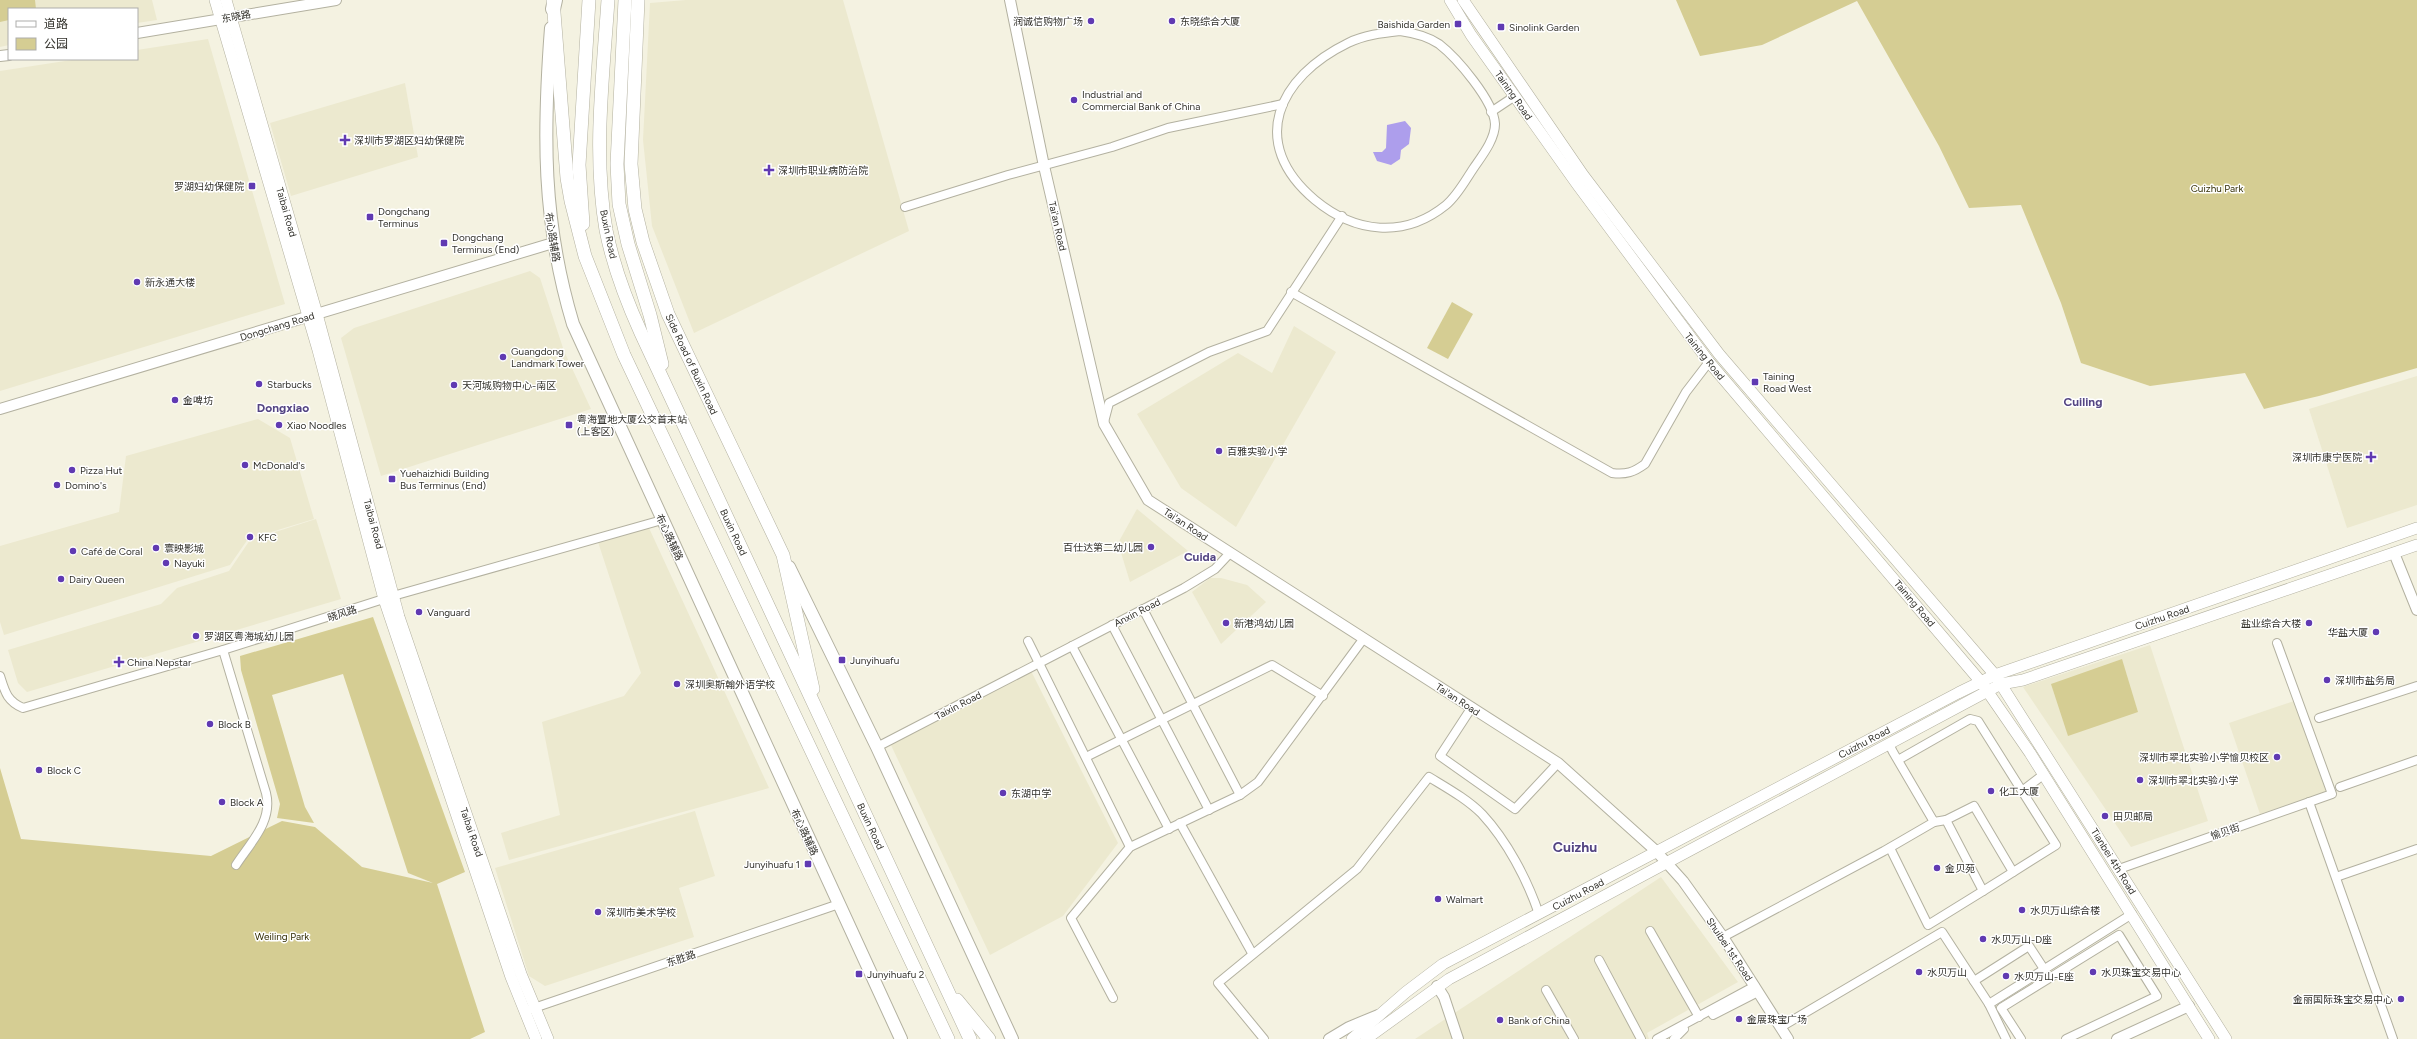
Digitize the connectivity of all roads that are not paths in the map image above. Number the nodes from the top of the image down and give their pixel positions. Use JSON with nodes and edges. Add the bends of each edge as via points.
{"nodes":[{"id":1,"x":215,"y":0,"type":"edge"},
{"id":2,"x":226,"y":0,"type":"edge"},
{"id":3,"x":336,"y":0,"type":"edge"},
{"id":4,"x":589,"y":0,"type":"edge"},
{"id":5,"x":608,"y":0,"type":"edge"},
{"id":6,"x":625,"y":0,"type":"edge"},
{"id":7,"x":638,"y":0,"type":"edge"},
{"id":8,"x":1010,"y":0,"type":"edge"},
{"id":9,"x":1450,"y":0,"type":"edge"},
{"id":10,"x":1463,"y":0,"type":"edge"},
{"id":11,"x":554,"y":3,"type":"edge"},
{"id":12,"x":225,"y":18,"type":"junction"},
{"id":13,"x":138,"y":33,"type":"edge"},
{"id":14,"x":1515,"y":96,"type":"junction"},
{"id":15,"x":1283,"y":104,"type":"junction"},
{"id":16,"x":1491,"y":112,"type":"junction"},
{"id":17,"x":1044,"y":166,"type":"junction"},
{"id":18,"x":905,"y":207,"type":"dead end"},
{"id":19,"x":1342,"y":216,"type":"junction"},
{"id":20,"x":553,"y":243,"type":"junction"},
{"id":21,"x":599,"y":291,"type":"junction"},
{"id":22,"x":1291,"y":292,"type":"junction"},
{"id":23,"x":312,"y":315,"type":"junction"},
{"id":24,"x":1709,"y":362,"type":"junction"},
{"id":25,"x":671,"y":397,"type":"junction"},
{"id":26,"x":0,"y":409,"type":"edge"},
{"id":27,"x":1104,"y":424,"type":"junction"},
{"id":28,"x":662,"y":520,"type":"junction"},
{"id":29,"x":2417,"y":528,"type":"edge"},
{"id":30,"x":2417,"y":545,"type":"edge"},
{"id":31,"x":1230,"y":553,"type":"junction"},
{"id":32,"x":2394,"y":553,"type":"junction"},
{"id":33,"x":783,"y":555,"type":"junction"},
{"id":34,"x":388,"y":598,"type":"junction"},
{"id":35,"x":1143,"y":609,"type":"junction"},
{"id":36,"x":2417,"y":610,"type":"edge"},
{"id":37,"x":1112,"y":625,"type":"junction"},
{"id":38,"x":1364,"y":638,"type":"junction"},
{"id":39,"x":1028,"y":641,"type":"dead end"},
{"id":40,"x":2277,"y":643,"type":"dead end"},
{"id":41,"x":1072,"y":646,"type":"junction"},
{"id":42,"x":224,"y":650,"type":"junction"},
{"id":43,"x":1039,"y":663,"type":"junction"},
{"id":44,"x":0,"y":676,"type":"edge"},
{"id":45,"x":1998,"y":680,"type":"junction"},
{"id":46,"x":1981,"y":682,"type":"junction"},
{"id":47,"x":2417,"y":686,"type":"edge"},
{"id":48,"x":1988,"y":691,"type":"junction"},
{"id":49,"x":1323,"y":696,"type":"junction"},
{"id":50,"x":1193,"y":704,"type":"junction"},
{"id":51,"x":1472,"y":707,"type":"junction"},
{"id":52,"x":819,"y":714,"type":"junction"},
{"id":53,"x":2319,"y":718,"type":"dead end"},
{"id":54,"x":1162,"y":720,"type":"junction"},
{"id":55,"x":1122,"y":740,"type":"junction"},
{"id":56,"x":1889,"y":744,"type":"junction"},
{"id":57,"x":2041,"y":746,"type":"junction"},
{"id":58,"x":877,"y":747,"type":"junction"},
{"id":59,"x":2030,"y":753,"type":"junction"},
{"id":60,"x":1086,"y":757,"type":"junction"},
{"id":61,"x":1898,"y":760,"type":"junction"},
{"id":62,"x":2417,"y":760,"type":"edge"},
{"id":63,"x":1558,"y":764,"type":"junction"},
{"id":64,"x":2043,"y":775,"type":"junction"},
{"id":65,"x":2340,"y":787,"type":"dead end"},
{"id":66,"x":2022,"y":791,"type":"junction"},
{"id":67,"x":1240,"y":795,"type":"junction"},
{"id":68,"x":2309,"y":802,"type":"junction"},
{"id":69,"x":1209,"y":810,"type":"junction"},
{"id":70,"x":1946,"y":820,"type":"junction"},
{"id":71,"x":1934,"y":822,"type":"junction"},
{"id":72,"x":1180,"y":823,"type":"junction"},
{"id":73,"x":1168,"y":828,"type":"junction"},
{"id":74,"x":1130,"y":846,"type":"junction"},
{"id":75,"x":1890,"y":848,"type":"junction"},
{"id":76,"x":2417,"y":849,"type":"edge"},
{"id":77,"x":1656,"y":851,"type":"junction"},
{"id":78,"x":1667,"y":864,"type":"junction"},
{"id":79,"x":236,"y":865,"type":"dead end"},
{"id":80,"x":2119,"y":869,"type":"junction"},
{"id":81,"x":2013,"y":872,"type":"junction"},
{"id":82,"x":2336,"y":877,"type":"junction"},
{"id":83,"x":1983,"y":892,"type":"junction"},
{"id":84,"x":839,"y":904,"type":"junction"},
{"id":85,"x":1539,"y":914,"type":"junction"},
{"id":86,"x":2132,"y":914,"type":"junction"},
{"id":87,"x":1650,"y":931,"type":"dead end"},
{"id":88,"x":1723,"y":937,"type":"junction"},
{"id":89,"x":1252,"y":953,"type":"junction"},
{"id":90,"x":1599,"y":960,"type":"dead end"},
{"id":91,"x":2044,"y":969,"type":"junction"},
{"id":92,"x":1974,"y":981,"type":"junction"},
{"id":93,"x":945,"y":985,"type":"junction"},
{"id":94,"x":1437,"y":986,"type":"junction"},
{"id":95,"x":1757,"y":989,"type":"junction"},
{"id":96,"x":1546,"y":990,"type":"dead end"},
{"id":97,"x":1113,"y":998,"type":"dead end"},
{"id":98,"x":932,"y":1004,"type":"junction"},
{"id":99,"x":1989,"y":1004,"type":"junction"},
{"id":100,"x":2189,"y":1006,"type":"junction"},
{"id":101,"x":529,"y":1009,"type":"junction"},
{"id":102,"x":1382,"y":1013,"type":"junction"},
{"id":103,"x":1699,"y":1017,"type":"junction"},
{"id":104,"x":1391,"y":1020,"type":"junction"},
{"id":105,"x":1780,"y":1027,"type":"junction"},
{"id":106,"x":536,"y":1039,"type":"edge"},
{"id":107,"x":548,"y":1039,"type":"edge"},
{"id":108,"x":901,"y":1039,"type":"edge"},
{"id":109,"x":940,"y":1039,"type":"edge"},
{"id":110,"x":948,"y":1039,"type":"edge"},
{"id":111,"x":970,"y":1039,"type":"edge"},
{"id":112,"x":989,"y":1039,"type":"edge"},
{"id":113,"x":1012,"y":1039,"type":"edge"},
{"id":114,"x":1264,"y":1039,"type":"edge"},
{"id":115,"x":1330,"y":1039,"type":"edge"},
{"id":116,"x":1352,"y":1039,"type":"edge"},
{"id":117,"x":1366,"y":1039,"type":"edge"},
{"id":118,"x":1374,"y":1039,"type":"edge"},
{"id":119,"x":1458,"y":1039,"type":"edge"},
{"id":120,"x":1574,"y":1039,"type":"edge"},
{"id":121,"x":1641,"y":1039,"type":"edge"},
{"id":122,"x":1657,"y":1039,"type":"edge"},
{"id":123,"x":1674,"y":1039,"type":"edge"},
{"id":124,"x":1788,"y":1039,"type":"edge"},
{"id":125,"x":2006,"y":1039,"type":"edge"},
{"id":126,"x":2021,"y":1039,"type":"edge"},
{"id":127,"x":2066,"y":1039,"type":"edge"},
{"id":128,"x":2117,"y":1039,"type":"edge"},
{"id":129,"x":2209,"y":1039,"type":"edge"},
{"id":130,"x":2226,"y":1039,"type":"edge"},
{"id":131,"x":2393,"y":1039,"type":"edge"}],
"edges":[{"from":1,"to":12,"type":"main road","name":"Taibai Road"},
{"from":2,"to":12,"type":"main road","name":"Taibai Road"},
{"from":3,"to":12,"type":"street","name":"东晓路"},
{"from":4,"to":21,"type":"highway","via":[[579,165],[585,233]]},
{"from":5,"to":25,"type":"highway","name":"Buxin Road","via":[[599,154],[604,212],[611,250],[624,291]]},
{"from":6,"to":25,"type":"highway","via":[[617,164],[619,204]]},
{"from":7,"to":33,"type":"highway","name":"Side Road of Buxin Road","via":[[631,156],[633,195],[642,242],[668,314]]},
{"from":8,"to":17,"type":"street","name":"Tai'an Road"},
{"from":9,"to":14,"type":"main road","name":"Taining Road"},
{"from":10,"to":45,"type":"main road","name":"Taining Road","via":[[1583,175],[1719,354]]},
{"from":11,"to":20,"type":"main road","name":"布心路辅路","via":[[546,131],[547,189]]},
{"from":11,"to":21,"type":"highway","via":[[567,178],[579,236]]},
{"from":12,"to":13,"type":"street","name":"东晓路"},
{"from":12,"to":23,"type":"main road","name":"Taibai Road"},
{"from":14,"to":16,"type":"street"},
{"from":14,"to":24,"type":"main road","name":"Taining Road"},
{"from":15,"to":16,"type":"street","via":[[1304,74],[1329,54],[1349,42],[1375,34],[1400,31],[1421,34],[1439,44],[1457,61]]},
{"from":15,"to":17,"type":"street","via":[[1168,128]]},
{"from":15,"to":19,"type":"street","via":[[1277,116],[1276,133],[1285,162],[1306,192]]},
{"from":16,"to":19,"type":"street","via":[[1495,124],[1493,136],[1469,176],[1446,204],[1411,223],[1391,228],[1373,228],[1356,224]]},
{"from":17,"to":18,"type":"street"},
{"from":17,"to":27,"type":"street","name":"Tai'an Road"},
{"from":19,"to":22,"type":"street"},
{"from":20,"to":23,"type":"street","name":"Dongchang Road"},
{"from":20,"to":28,"type":"main road","name":"布心路辅路","via":[[573,324]]},
{"from":21,"to":98,"type":"highway","via":[[624,354]]},
{"from":22,"to":24,"type":"street","via":[[1612,473],[1636,471],[1645,464],[1686,392]]},
{"from":22,"to":27,"type":"street","via":[[1267,331],[1209,352],[1109,403]]},
{"from":23,"to":26,"type":"street","name":"Dongchang Road"},
{"from":23,"to":34,"type":"main road","name":"Taibai Road"},
{"from":24,"to":46,"type":"main road","name":"Taining Road"},
{"from":25,"to":52,"type":"highway","name":"Buxin Road"},
{"from":27,"to":31,"type":"street","name":"Tai'an Road","via":[[1148,500]]},
{"from":28,"to":34,"type":"street","name":"晓风路"},
{"from":28,"to":84,"type":"main road","name":"布心路辅路"},
{"from":29,"to":45,"type":"main road","name":"Cuizhu Road"},
{"from":30,"to":32,"type":"main road","name":"Cuizhu Road"},
{"from":31,"to":35,"type":"street","name":"Anxin Road","via":[[1208,574]]},
{"from":31,"to":38,"type":"street","name":"Tai'an Road"},
{"from":32,"to":36,"type":"street"},
{"from":32,"to":45,"type":"main road","name":"Cuizhu Road","via":[[2023,680]]},
{"from":33,"to":52,"type":"highway","name":"Side Road of Buxin Road"},
{"from":33,"to":58,"type":"main road"},
{"from":34,"to":42,"type":"street","name":"晓风路"},
{"from":34,"to":101,"type":"main road","name":"Taibai Road","via":[[414,661]]},
{"from":35,"to":37,"type":"street","name":"Anxin Road"},
{"from":35,"to":50,"type":"street"},
{"from":37,"to":41,"type":"street","name":"Anxin Road"},
{"from":37,"to":54,"type":"street"},
{"from":38,"to":49,"type":"street"},
{"from":38,"to":51,"type":"street","name":"Tai'an Road"},
{"from":39,"to":43,"type":"street"},
{"from":40,"to":68,"type":"street","name":"愉贝街","via":[[2332,794]]},
{"from":41,"to":43,"type":"street","name":"Anxin Road"},
{"from":41,"to":55,"type":"street"},
{"from":42,"to":44,"type":"street","name":"晓风路","via":[[23,708],[6,697]]},
{"from":42,"to":79,"type":"street","via":[[269,809],[264,823]]},
{"from":43,"to":58,"type":"street","name":"Taixin Road"},
{"from":43,"to":60,"type":"street"},
{"from":45,"to":46,"type":"main road","name":"Cuizhu Road"},
{"from":45,"to":48,"type":"main road","name":"Cuizhu Road"},
{"from":45,"to":57,"type":"main road","name":"Tianbei 4th Road"},
{"from":46,"to":48,"type":"main road","name":"Taining Road"},
{"from":46,"to":77,"type":"main road","name":"Cuizhu Road"},
{"from":47,"to":53,"type":"street"},
{"from":48,"to":56,"type":"main road","name":"Cuizhu Road"},
{"from":48,"to":59,"type":"main road","name":"Tianbei 4th Road"},
{"from":49,"to":50,"type":"street","via":[[1272,665]]},
{"from":49,"to":67,"type":"street","via":[[1265,775]]},
{"from":50,"to":54,"type":"street"},
{"from":50,"to":67,"type":"street"},
{"from":51,"to":63,"type":"street","name":"Tai'an Road"},
{"from":51,"to":63,"type":"street","via":[[1440,756],[1515,809]]},
{"from":52,"to":93,"type":"highway","name":"Buxin Road"},
{"from":54,"to":55,"type":"street"},
{"from":54,"to":69,"type":"street"},
{"from":55,"to":60,"type":"street"},
{"from":55,"to":73,"type":"street"},
{"from":56,"to":61,"type":"street"},
{"from":56,"to":78,"type":"main road","name":"Cuizhu Road"},
{"from":57,"to":59,"type":"street"},
{"from":57,"to":80,"type":"main road","name":"Tianbei 4th Road"},
{"from":58,"to":113,"type":"main road"},
{"from":59,"to":64,"type":"main road","name":"Tianbei 4th Road"},
{"from":60,"to":74,"type":"street"},
{"from":61,"to":66,"type":"street","via":[[1970,718],[1978,721]]},
{"from":61,"to":71,"type":"street"},
{"from":62,"to":65,"type":"street"},
{"from":63,"to":77,"type":"street","name":"Tai'an Road"},
{"from":64,"to":66,"type":"street"},
{"from":64,"to":86,"type":"main road","name":"Tianbei 4th Road"},
{"from":66,"to":81,"type":"street","via":[[2056,845]]},
{"from":67,"to":69,"type":"street"},
{"from":68,"to":80,"type":"street","name":"愉贝街"},
{"from":68,"to":82,"type":"street"},
{"from":69,"to":72,"type":"street"},
{"from":70,"to":71,"type":"street"},
{"from":70,"to":81,"type":"street","via":[[1974,806]]},
{"from":70,"to":83,"type":"street"},
{"from":71,"to":75,"type":"street"},
{"from":72,"to":73,"type":"street"},
{"from":72,"to":89,"type":"street"},
{"from":73,"to":74,"type":"street"},
{"from":74,"to":97,"type":"street","via":[[1071,918]]},
{"from":75,"to":83,"type":"street","via":[[1928,925]]},
{"from":75,"to":88,"type":"street"},
{"from":76,"to":82,"type":"street"},
{"from":77,"to":78,"type":"street","name":"Tai'an Road"},
{"from":77,"to":85,"type":"main road","name":"Cuizhu Road"},
{"from":78,"to":88,"type":"street","name":"Shuibei 1st Road","via":[[1683,881]]},
{"from":78,"to":94,"type":"main road","name":"Cuizhu Road"},
{"from":80,"to":130,"type":"main road","name":"Tianbei 4th Road"},
{"from":81,"to":83,"type":"street"},
{"from":82,"to":131,"type":"street"},
{"from":84,"to":101,"type":"street","name":"东胜路"},
{"from":84,"to":108,"type":"main road","name":"布心路辅路"},
{"from":85,"to":89,"type":"street","via":[[1517,865],[1481,813],[1430,777],[1357,868]]},
{"from":85,"to":102,"type":"main road","name":"Cuizhu Road","via":[[1443,964]]},
{"from":86,"to":91,"type":"street"},
{"from":86,"to":100,"type":"main road","name":"Tianbei 4th Road"},
{"from":87,"to":103,"type":"street"},
{"from":88,"to":95,"type":"street","name":"Shuibei 1st Road"},
{"from":89,"to":114,"type":"street","via":[[1218,983]]},
{"from":90,"to":121,"type":"street"},
{"from":91,"to":92,"type":"street","via":[[2029,946]]},
{"from":91,"to":99,"type":"street"},
{"from":92,"to":99,"type":"street"},
{"from":92,"to":105,"type":"street","via":[[1942,932]]},
{"from":93,"to":111,"type":"highway","name":"Buxin Road"},
{"from":93,"to":112,"type":"highway"},
{"from":94,"to":104,"type":"main road","name":"Cuizhu Road"},
{"from":94,"to":119,"type":"street","via":[[1444,997]]},
{"from":95,"to":103,"type":"street"},
{"from":95,"to":105,"type":"street","name":"Shuibei 1st Road"},
{"from":95,"to":123,"type":"street","via":[[1680,1031]]},
{"from":96,"to":120,"type":"street"},
{"from":98,"to":109,"type":"highway"},
{"from":98,"to":110,"type":"highway"},
{"from":99,"to":125,"type":"street"},
{"from":100,"to":128,"type":"street"},
{"from":100,"to":129,"type":"main road","name":"Tianbei 4th Road"},
{"from":101,"to":106,"type":"main road","name":"Taibai Road"},
{"from":101,"to":107,"type":"main road","name":"Taibai Road"},
{"from":102,"to":115,"type":"street","via":[[1349,1027]]},
{"from":102,"to":116,"type":"main road","name":"Cuizhu Road"},
{"from":103,"to":122,"type":"street"},
{"from":104,"to":117,"type":"main road","name":"Cuizhu Road"},
{"from":104,"to":118,"type":"street"},
{"from":105,"to":124,"type":"street","name":"Shuibei 1st Road"},
{"from":126,"to":127,"type":"street","via":[[2001,1008],[2119,935],[2157,996]]}]}
